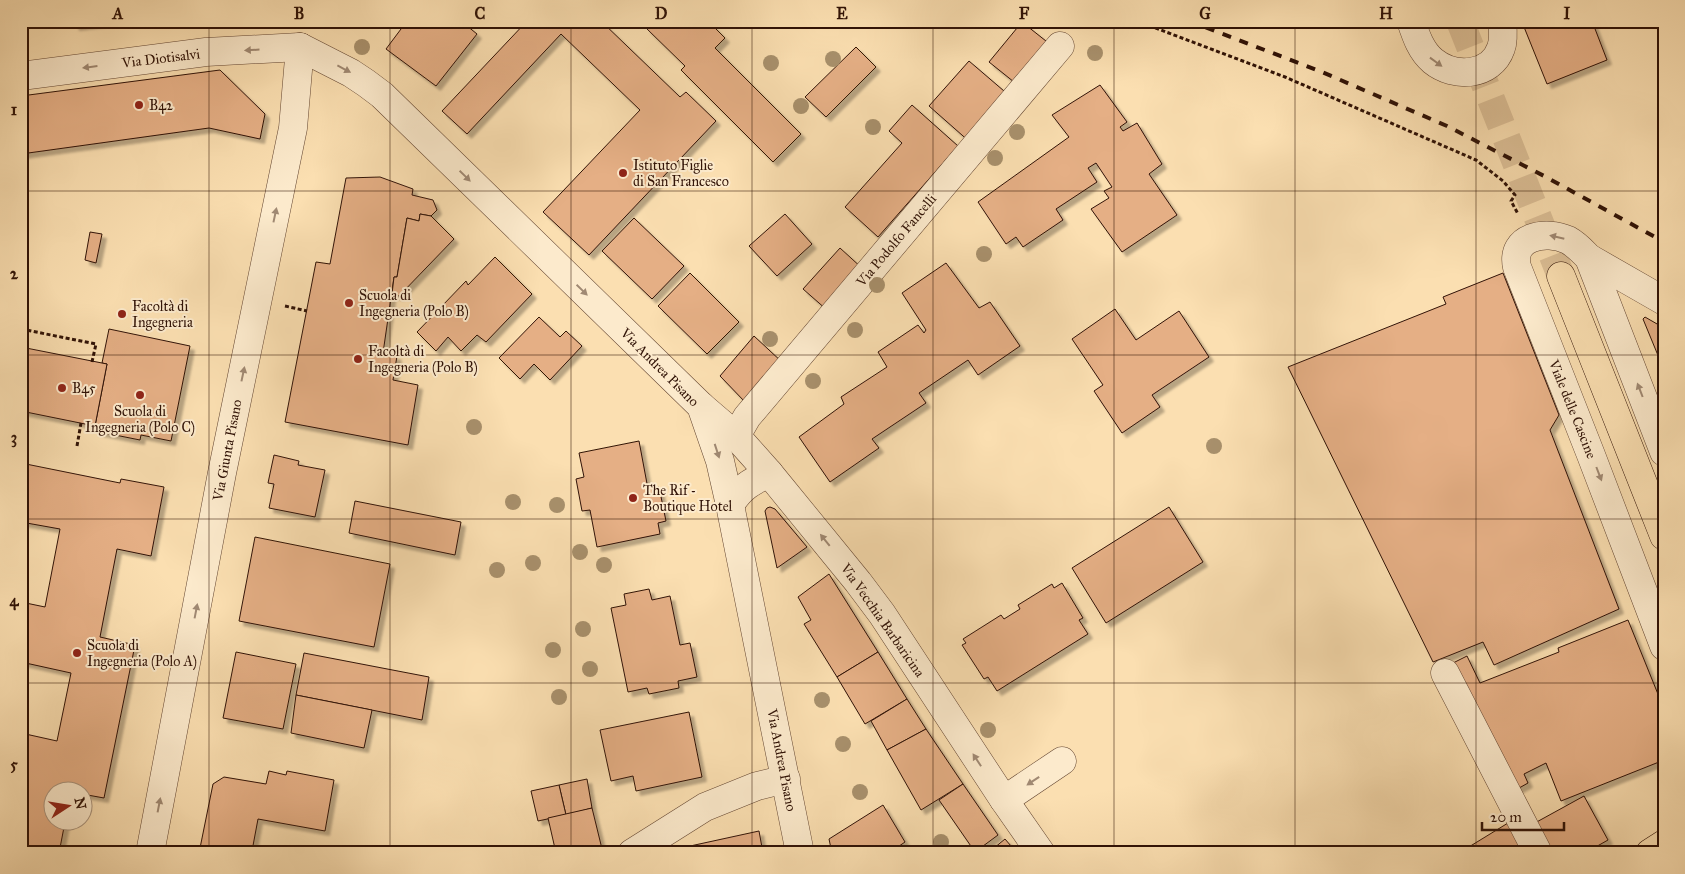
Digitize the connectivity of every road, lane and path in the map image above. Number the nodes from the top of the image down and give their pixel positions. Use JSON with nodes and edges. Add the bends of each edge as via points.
{"nodes":[{"id":1,"x":1137,"y":21,"type":"edge"},
{"id":2,"x":1411,"y":21,"type":"edge"},
{"id":3,"x":1502,"y":21,"type":"edge"},
{"id":4,"x":1060,"y":46,"type":"dead end"},
{"id":5,"x":300,"y":47,"type":"junction"},
{"id":6,"x":21,"y":76,"type":"edge"},
{"id":7,"x":1532,"y":238,"type":"junction"},
{"id":8,"x":1589,"y":258,"type":"junction"},
{"id":9,"x":1561,"y":276,"type":"tunnel mouth"},
{"id":10,"x":1664,"y":301,"type":"edge"},
{"id":11,"x":285,"y":306,"type":"dead end"},
{"id":12,"x":307,"y":311,"type":"dead end"},
{"id":13,"x":21,"y":330,"type":"edge"},
{"id":14,"x":92,"y":362,"type":"dead end"},
{"id":15,"x":701,"y":406,"type":"junction"},
{"id":16,"x":81,"y":423,"type":"dead end"},
{"id":17,"x":736,"y":436,"type":"junction"},
{"id":18,"x":77,"y":446,"type":"dead end"},
{"id":19,"x":1664,"y":452,"type":"edge"},
{"id":20,"x":769,"y":473,"type":"junction"},
{"id":21,"x":730,"y":505,"type":"junction"},
{"id":22,"x":1664,"y":536,"type":"edge"},
{"id":23,"x":1664,"y":646,"type":"edge"},
{"id":24,"x":1444,"y":673,"type":"dead end"},
{"id":25,"x":1062,"y":761,"type":"dead end"},
{"id":26,"x":786,"y":779,"type":"junction"},
{"id":27,"x":1004,"y":800,"type":"junction"},
{"id":28,"x":1664,"y":844,"type":"edge"},
{"id":29,"x":150,"y":853,"type":"edge"},
{"id":30,"x":632,"y":853,"type":"edge"},
{"id":31,"x":800,"y":853,"type":"edge"},
{"id":32,"x":1041,"y":853,"type":"edge"},
{"id":33,"x":1538,"y":853,"type":"edge"},
{"id":34,"x":1650,"y":853,"type":"edge"}],
"edges":[{"from":1,"to":7,"type":"path","via":[[1285,77],[1476,160],[1504,181],[1515,195],[1511,201]]},
{"from":2,"to":3,"type":"street","one_way":true,"via":[[1419,43],[1429,57],[1444,68],[1460,73],[1476,71],[1498,55],[1503,39]]},
{"from":4,"to":17,"type":"street","name":"Via Podolfo Fancelli","via":[[747,417]]},
{"from":5,"to":6,"type":"street","name":"Via Diotisalvi","one_way":true,"via":[[206,52]]},
{"from":5,"to":15,"type":"street","name":"Via Andrea Pisano","one_way":true,"via":[[351,73],[382,95]]},
{"from":29,"to":5,"type":"street","name":"Via Giunta Pisano","one_way":true,"via":[[222,473],[293,128]]},
{"from":8,"to":7,"type":"street","one_way":true,"via":[[1567,240],[1544,235]]},
{"from":7,"to":23,"type":"street","name":"Viale delle Cascine","one_way":true,"via":[[1518,250],[1517,267]]},
{"from":8,"to":10,"type":"street"},
{"from":19,"to":8,"type":"street","one_way":true},
{"from":9,"to":22,"type":"main road"},
{"from":11,"to":12,"type":"path"},
{"from":13,"to":14,"type":"path","via":[[96,344]]},
{"from":15,"to":17,"type":"street","name":"Via Vecchia Barbaricina"},
{"from":15,"to":21,"type":"street","name":"Via Andrea Pisano","one_way":true,"via":[[720,461]]},
{"from":16,"to":18,"type":"path"},
{"from":17,"to":20,"type":"street","name":"Via Vecchia Barbaricina"},
{"from":20,"to":21,"type":"street","via":[[748,483]]},
{"from":27,"to":20,"type":"street","name":"Via Vecchia Barbaricina","one_way":true,"via":[[882,614]]},
{"from":21,"to":26,"type":"street","name":"Via Andrea Pisano"},
{"from":24,"to":33,"type":"street"},
{"from":25,"to":27,"type":"street","one_way":true},
{"from":26,"to":30,"type":"street","via":[[757,786],[705,807]]},
{"from":26,"to":31,"type":"street","name":"Via Andrea Pisano"},
{"from":27,"to":32,"type":"street","name":"Via Vecchia Barbaricina"},
{"from":28,"to":34,"type":"main road"}]}
